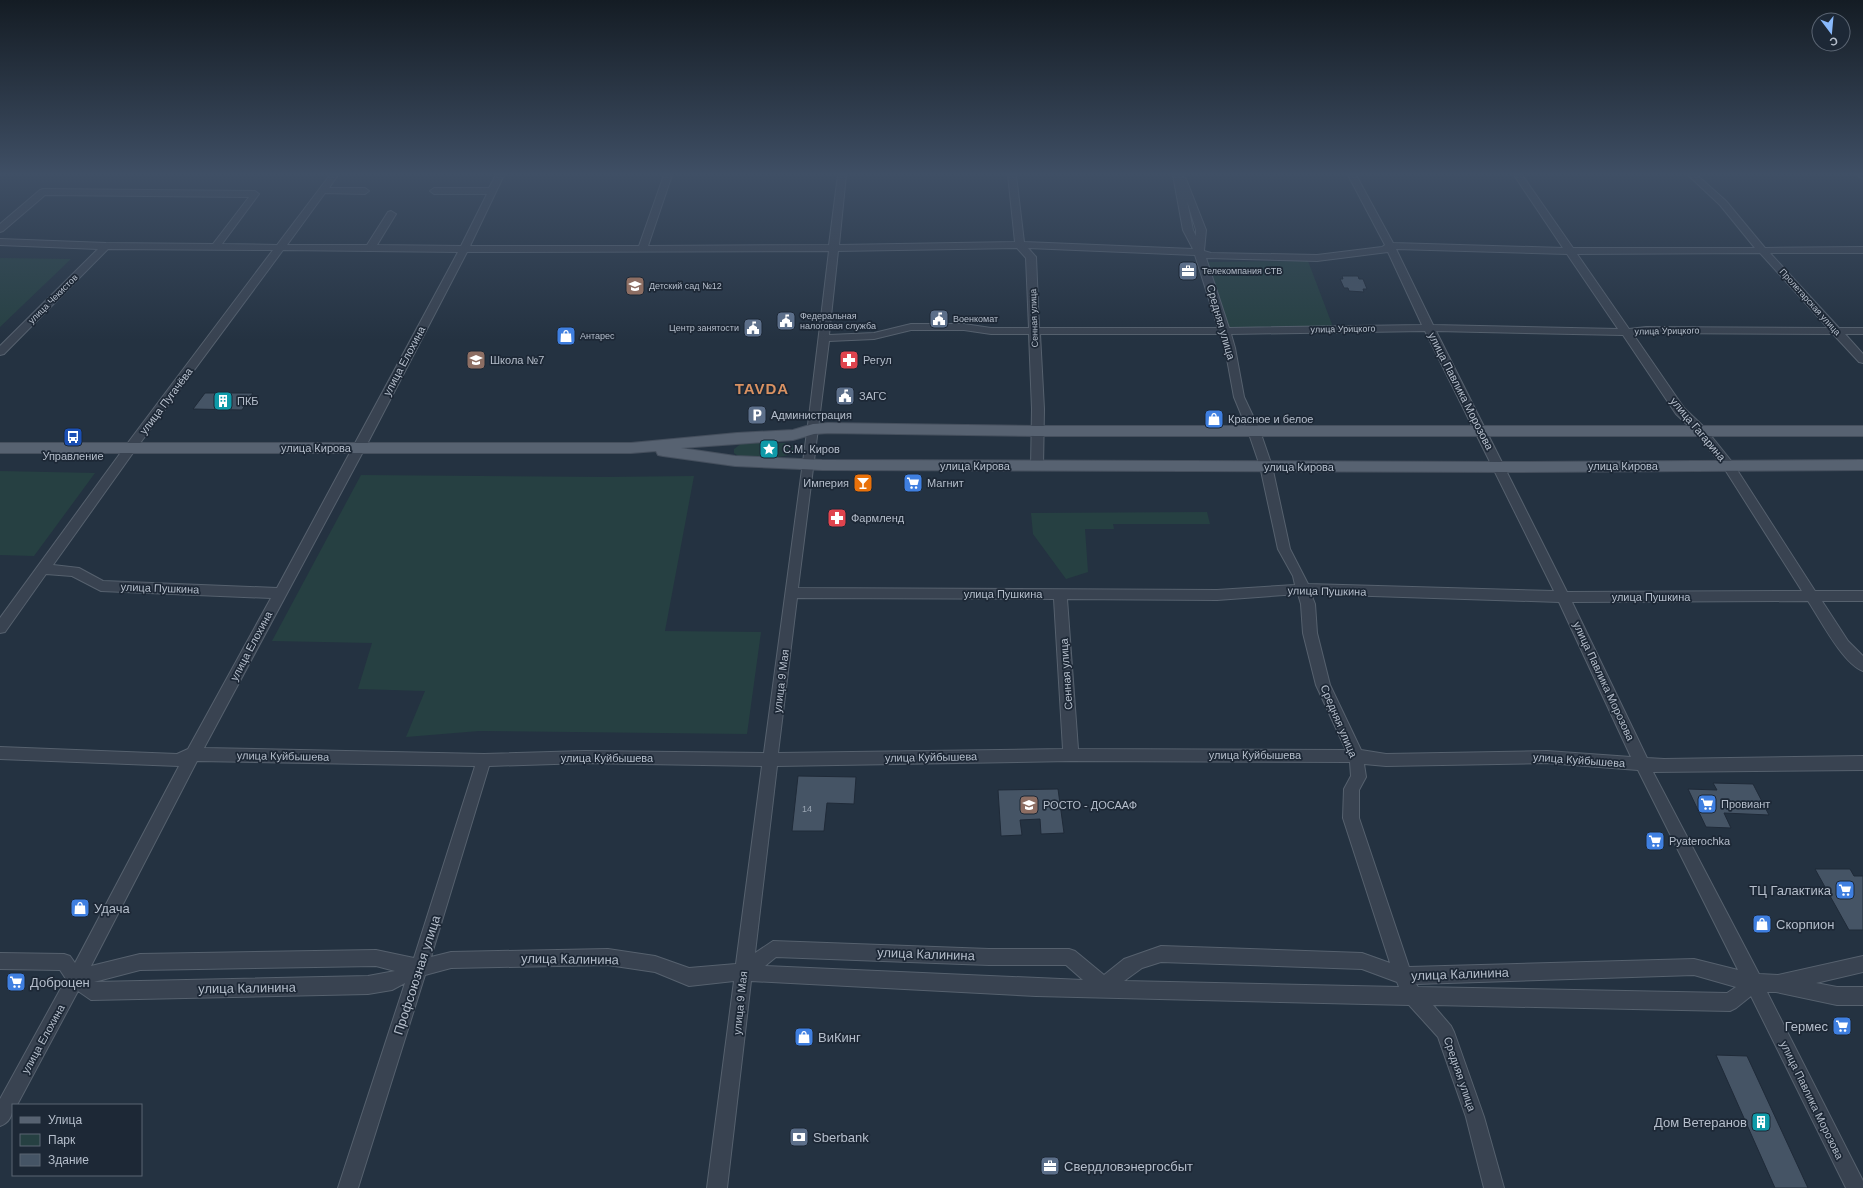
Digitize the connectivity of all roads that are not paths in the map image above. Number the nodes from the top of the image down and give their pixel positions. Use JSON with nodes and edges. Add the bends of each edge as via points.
{"nodes":[{"id":1,"x":228,"y":230,"type":"edge"},
{"id":2,"x":293,"y":230,"type":"edge"},
{"id":3,"x":381,"y":230,"type":"edge"},
{"id":4,"x":473,"y":230,"type":"edge"},
{"id":5,"x":649,"y":230,"type":"edge"},
{"id":6,"x":835,"y":230,"type":"edge"},
{"id":7,"x":1018,"y":230,"type":"edge"},
{"id":8,"x":1188,"y":230,"type":"edge"},
{"id":9,"x":1382,"y":230,"type":"edge"},
{"id":10,"x":1556,"y":230,"type":"edge"},
{"id":11,"x":1746,"y":230,"type":"edge"},
{"id":12,"x":0,"y":242,"type":"edge"},
{"id":13,"x":1020,"y":245,"type":"junction"},
{"id":14,"x":106,"y":246,"type":"junction"},
{"id":15,"x":216,"y":246,"type":"junction"},
{"id":16,"x":1390,"y":246,"type":"junction"},
{"id":17,"x":281,"y":247,"type":"junction"},
{"id":18,"x":371,"y":247,"type":"junction"},
{"id":19,"x":643,"y":248,"type":"junction"},
{"id":20,"x":833,"y":248,"type":"junction"},
{"id":21,"x":464,"y":249,"type":"junction"},
{"id":22,"x":1762,"y":250,"type":"junction"},
{"id":23,"x":1863,"y":250,"type":"edge"},
{"id":24,"x":1570,"y":251,"type":"junction"},
{"id":25,"x":1200,"y":252,"type":"junction"},
{"id":26,"x":1429,"y":328,"type":"junction"},
{"id":27,"x":1035,"y":330,"type":"junction"},
{"id":28,"x":1226,"y":331,"type":"junction"},
{"id":29,"x":1835,"y":331,"type":"junction"},
{"id":30,"x":1863,"y":331,"type":"edge"},
{"id":31,"x":1626,"y":332,"type":"junction"},
{"id":32,"x":824,"y":338,"type":"junction"},
{"id":33,"x":0,"y":352,"type":"edge"},
{"id":34,"x":1863,"y":360,"type":"edge"},
{"id":35,"x":813,"y":428,"type":"junction"},
{"id":36,"x":1480,"y":430,"type":"junction"},
{"id":37,"x":1700,"y":430,"type":"junction"},
{"id":38,"x":1037,"y":431,"type":"junction"},
{"id":39,"x":1254,"y":431,"type":"junction"},
{"id":40,"x":1863,"y":431,"type":"edge"},
{"id":41,"x":737,"y":438,"type":"junction"},
{"id":42,"x":131,"y":447,"type":"junction"},
{"id":43,"x":0,"y":448,"type":"edge"},
{"id":44,"x":359,"y":448,"type":"junction"},
{"id":45,"x":632,"y":448,"type":"junction"},
{"id":46,"x":735,"y":461,"type":"junction"},
{"id":47,"x":808,"y":464,"type":"junction"},
{"id":48,"x":1728,"y":465,"type":"junction"},
{"id":49,"x":1863,"y":465,"type":"edge"},
{"id":50,"x":1266,"y":466,"type":"junction"},
{"id":51,"x":1037,"y":467,"type":"junction"},
{"id":52,"x":1499,"y":467,"type":"junction"},
{"id":53,"x":44,"y":569,"type":"junction"},
{"id":54,"x":1303,"y":589,"type":"junction"},
{"id":55,"x":280,"y":593,"type":"junction"},
{"id":56,"x":791,"y":593,"type":"junction"},
{"id":57,"x":1060,"y":594,"type":"junction"},
{"id":58,"x":1810,"y":596,"type":"junction"},
{"id":59,"x":1863,"y":596,"type":"edge"},
{"id":60,"x":1563,"y":597,"type":"junction"},
{"id":61,"x":0,"y":628,"type":"edge"},
{"id":62,"x":1863,"y":665,"type":"edge"},
{"id":63,"x":0,"y":753,"type":"edge"},
{"id":64,"x":193,"y":754,"type":"junction"},
{"id":65,"x":1071,"y":755,"type":"junction"},
{"id":66,"x":1356,"y":756,"type":"junction"},
{"id":67,"x":771,"y":759,"type":"junction"},
{"id":68,"x":484,"y":760,"type":"junction"},
{"id":69,"x":1863,"y":763,"type":"edge"},
{"id":70,"x":1643,"y":765,"type":"junction"},
{"id":71,"x":0,"y":961,"type":"edge"},
{"id":72,"x":1863,"y":964,"type":"edge"},
{"id":73,"x":419,"y":968,"type":"junction"},
{"id":74,"x":743,"y":972,"type":"junction"},
{"id":75,"x":1403,"y":976,"type":"junction"},
{"id":76,"x":76,"y":978,"type":"junction"},
{"id":77,"x":1754,"y":983,"type":"junction"},
{"id":78,"x":1776,"y":983,"type":"junction"},
{"id":79,"x":1105,"y":987,"type":"junction"},
{"id":80,"x":1413,"y":996,"type":"junction"},
{"id":81,"x":1863,"y":996,"type":"edge"},
{"id":82,"x":0,"y":1117,"type":"edge"},
{"id":83,"x":348,"y":1188,"type":"edge"},
{"id":84,"x":717,"y":1188,"type":"edge"},
{"id":85,"x":1494,"y":1188,"type":"edge"},
{"id":86,"x":1856,"y":1188,"type":"edge"}],
"edges":[{"from":1,"to":15,"type":"street"},
{"from":2,"to":17,"type":"street","name":"улица Пугачёва"},
{"from":3,"to":18,"type":"street"},
{"from":4,"to":21,"type":"street","name":"улица Елохина"},
{"from":5,"to":19,"type":"street"},
{"from":6,"to":20,"type":"street","name":"улица 9 Мая"},
{"from":7,"to":13,"type":"street","name":"Сенная улица"},
{"from":8,"to":25,"type":"street","name":"Средняя улица"},
{"from":9,"to":16,"type":"street","name":"улица Павлика Морозова"},
{"from":10,"to":24,"type":"street","name":"улица Гагарина"},
{"from":11,"to":22,"type":"street","name":"Пролетарская улица"},
{"from":12,"to":14,"type":"street"},
{"from":13,"to":20,"type":"street"},
{"from":13,"to":25,"type":"street"},
{"from":13,"to":27,"type":"street","name":"Сенная улица","via":[[1031,257]]},
{"from":14,"to":15,"type":"street"},
{"from":14,"to":33,"type":"street","name":"улица Чекистов"},
{"from":15,"to":17,"type":"street"},
{"from":16,"to":24,"type":"street"},
{"from":16,"to":25,"type":"street","via":[[1385,250],[1317,258],[1210,256]]},
{"from":16,"to":26,"type":"street","name":"улица Павлика Морозова"},
{"from":17,"to":18,"type":"street"},
{"from":17,"to":42,"type":"street","name":"улица Пугачёва"},
{"from":18,"to":21,"type":"street"},
{"from":19,"to":20,"type":"street"},
{"from":19,"to":21,"type":"street"},
{"from":20,"to":32,"type":"street","name":"улица 9 Мая"},
{"from":21,"to":44,"type":"street","name":"улица Елохина"},
{"from":22,"to":23,"type":"street"},
{"from":22,"to":24,"type":"street"},
{"from":22,"to":29,"type":"street","name":"Пролетарская улица"},
{"from":24,"to":31,"type":"street","name":"улица Гагарина"},
{"from":25,"to":28,"type":"street","name":"Средняя улица"},
{"from":26,"to":28,"type":"street","name":"улица Урицкого"},
{"from":26,"to":31,"type":"street","name":"улица Урицкого"},
{"from":26,"to":36,"type":"street","name":"улица Павлика Морозова"},
{"from":27,"to":28,"type":"street","name":"улица Урицкого"},
{"from":27,"to":32,"type":"street","name":"улица Урицкого","via":[[911,328],[874,336]]},
{"from":27,"to":38,"type":"street","name":"Сенная улица"},
{"from":28,"to":39,"type":"street","name":"Средняя улица","via":[[1239,397]]},
{"from":29,"to":30,"type":"street","name":"улица Урицкого"},
{"from":29,"to":31,"type":"street","name":"улица Урицкого"},
{"from":29,"to":34,"type":"street","name":"Пролетарская улица"},
{"from":31,"to":37,"type":"street","name":"улица Гагарина","via":[[1680,411]]},
{"from":32,"to":35,"type":"street","name":"улица 9 Мая"},
{"from":35,"to":38,"type":"main road","name":"улица Кирова"},
{"from":35,"to":41,"type":"main road","name":"улица Кирова","via":[[792,435]]},
{"from":35,"to":47,"type":"street","name":"улица 9 Мая"},
{"from":36,"to":37,"type":"main road","name":"улица Кирова"},
{"from":36,"to":39,"type":"main road","name":"улица Кирова"},
{"from":36,"to":52,"type":"street","name":"улица Павлика Морозова"},
{"from":37,"to":40,"type":"main road","name":"улица Кирова"},
{"from":37,"to":48,"type":"street","name":"улица Гагарина"},
{"from":38,"to":39,"type":"main road","name":"улица Кирова"},
{"from":38,"to":51,"type":"street","name":"Сенная улица"},
{"from":39,"to":50,"type":"street","name":"Средняя улица"},
{"from":41,"to":45,"type":"main road","name":"улица Кирова"},
{"from":41,"to":46,"type":"main road","via":[[728,442],[722,449],[724,456]]},
{"from":42,"to":43,"type":"main road","name":"улица Кирова"},
{"from":42,"to":44,"type":"main road","name":"улица Кирова"},
{"from":42,"to":53,"type":"street","name":"улица Пугачёва"},
{"from":44,"to":45,"type":"main road","name":"улица Кирова"},
{"from":44,"to":55,"type":"street","name":"улица Елохина"},
{"from":45,"to":46,"type":"main road","name":"улица Кирова"},
{"from":46,"to":47,"type":"main road","name":"улица Кирова"},
{"from":47,"to":51,"type":"main road","name":"улица Кирова"},
{"from":47,"to":56,"type":"street","name":"улица 9 Мая"},
{"from":48,"to":49,"type":"main road","name":"улица Кирова"},
{"from":48,"to":52,"type":"main road","name":"улица Кирова"},
{"from":48,"to":58,"type":"street","name":"улица Гагарина"},
{"from":50,"to":51,"type":"main road","name":"улица Кирова"},
{"from":50,"to":52,"type":"main road","name":"улица Кирова"},
{"from":50,"to":54,"type":"street","name":"Средняя улица","via":[[1284,549]]},
{"from":52,"to":60,"type":"street","name":"улица Павлика Морозова"},
{"from":53,"to":55,"type":"street","name":"улица Пушкина","via":[[74,571],[101,586]]},
{"from":53,"to":61,"type":"street","name":"улица Пугачёва"},
{"from":54,"to":57,"type":"street","name":"улица Пушкина","via":[[1217,595]]},
{"from":54,"to":60,"type":"street","name":"улица Пушкина"},
{"from":54,"to":66,"type":"street","name":"Средняя улица","via":[[1322,685]]},
{"from":55,"to":64,"type":"street","name":"улица Елохина"},
{"from":56,"to":57,"type":"street","name":"улица Пушкина"},
{"from":56,"to":67,"type":"street","name":"улица 9 Мая"},
{"from":57,"to":65,"type":"street","name":"Сенная улица"},
{"from":58,"to":59,"type":"street","name":"улица Пушкина"},
{"from":58,"to":60,"type":"street","name":"улица Пушкина"},
{"from":58,"to":62,"type":"street","name":"улица Гагарина","via":[[1843,645]]},
{"from":60,"to":70,"type":"street","name":"улица Павлика Морозова"},
{"from":63,"to":64,"type":"street","name":"улица Куйбышева","via":[[177,760]]},
{"from":64,"to":68,"type":"street","name":"улица Куйбышева"},
{"from":64,"to":76,"type":"street","name":"улица Елохина"},
{"from":65,"to":66,"type":"street","name":"улица Куйбышева"},
{"from":65,"to":67,"type":"street","name":"улица Куйбышева"},
{"from":66,"to":70,"type":"street","name":"улица Куйбышева","via":[[1386,760],[1547,757]]},
{"from":66,"to":75,"type":"street","name":"Средняя улица","via":[[1359,777],[1352,789],[1351,818]]},
{"from":67,"to":68,"type":"street","name":"улица Куйбышева","via":[[585,757]]},
{"from":67,"to":74,"type":"street","name":"улица 9 Мая"},
{"from":68,"to":73,"type":"street","name":"Профсоюзная улица"},
{"from":69,"to":70,"type":"street","name":"улица Куйбышева"},
{"from":70,"to":77,"type":"street","name":"улица Павлика Морозова"},
{"from":71,"to":76,"type":"street","name":"улица Калинина","via":[[64,962]]},
{"from":72,"to":78,"type":"street","name":"улица Калинина"},
{"from":73,"to":74,"type":"street","name":"улица Калинина","via":[[451,960],[608,957],[654,964],[690,977]]},
{"from":73,"to":76,"type":"street","name":"улица Калинина","via":[[376,958],[140,962]]},
{"from":73,"to":76,"type":"street","name":"улица Калинина","via":[[392,980],[368,985],[91,991]]},
{"from":73,"to":83,"type":"street","name":"Профсоюзная улица"},
{"from":74,"to":79,"type":"street","name":"улица Калинина","via":[[1029,986]]},
{"from":74,"to":79,"type":"street","name":"улица Калинина","via":[[773,950],[1069,957]]},
{"from":74,"to":84,"type":"street","name":"улица 9 Мая"},
{"from":75,"to":77,"type":"street","name":"улица Калинина","via":[[1694,967]]},
{"from":75,"to":79,"type":"street","name":"улица Калинина","via":[[1362,961],[1161,954],[1137,961]]},
{"from":75,"to":80,"type":"street","name":"Средняя улица"},
{"from":76,"to":82,"type":"street","name":"улица Елохина"},
{"from":77,"to":78,"type":"street","name":"улица Калинина"},
{"from":77,"to":80,"type":"street","name":"улица Калинина","via":[[1730,1002]]},
{"from":77,"to":86,"type":"street","name":"улица Павлика Морозова"},
{"from":78,"to":81,"type":"street","name":"улица Калинина","via":[[1837,996]]},
{"from":79,"to":80,"type":"street","name":"улица Калинина"},
{"from":80,"to":85,"type":"street","name":"Средняя улица","via":[[1445,1032],[1475,1117]]}]}
